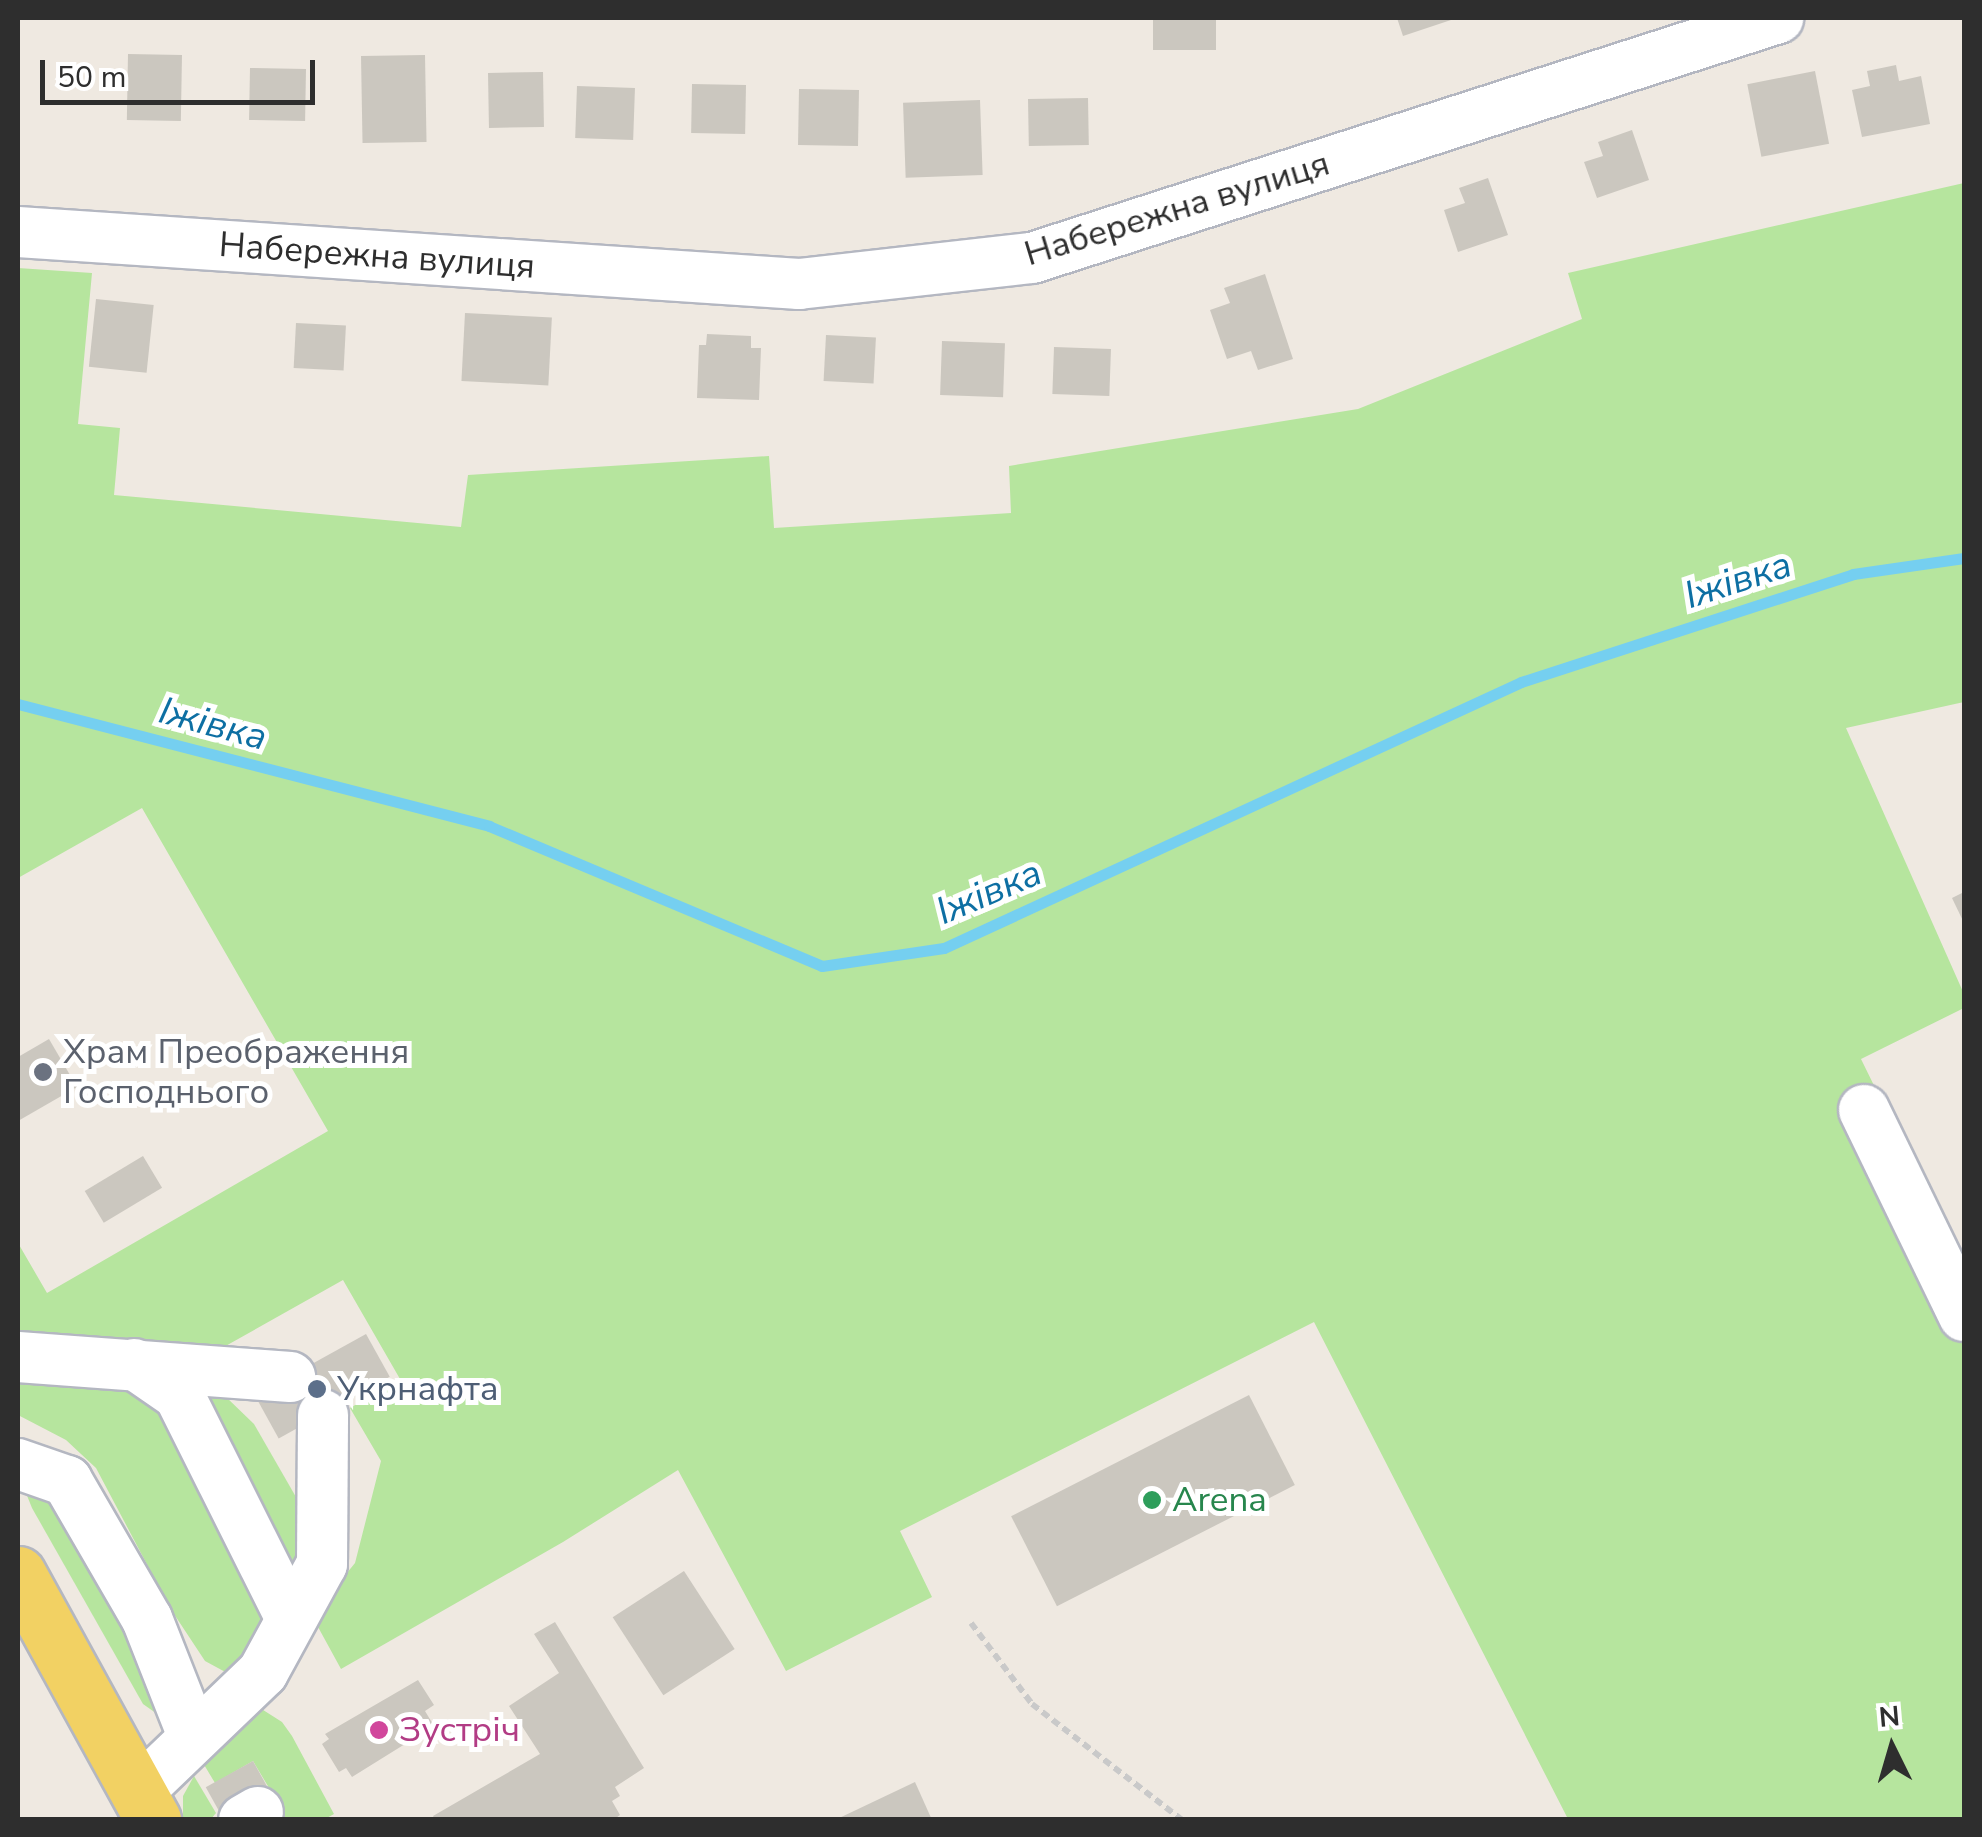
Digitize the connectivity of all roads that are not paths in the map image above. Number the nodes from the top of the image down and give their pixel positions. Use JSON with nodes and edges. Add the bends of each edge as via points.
{"nodes":[{"id":1,"x":1778,"y":18,"type":"edge"},
{"id":2,"x":18,"y":232,"type":"edge"},
{"id":3,"x":1864,"y":1110,"type":"dead end"},
{"id":4,"x":1964,"y":1316,"type":"edge"},
{"id":5,"x":18,"y":1357,"type":"edge"},
{"id":6,"x":134,"y":1364,"type":"junction"},
{"id":7,"x":290,"y":1377,"type":"dead end"},
{"id":8,"x":323,"y":1415,"type":"dead end"},
{"id":9,"x":18,"y":1464,"type":"edge"},
{"id":10,"x":18,"y":1574,"type":"edge"},
{"id":11,"x":291,"y":1620,"type":"junction"},
{"id":12,"x":193,"y":1736,"type":"junction"},
{"id":13,"x":146,"y":1806,"type":"edge"}],
"edges":[{"from":1,"to":2,"type":"street","name":"Набережна вулиця","via":[[1032,258],[800,284]]},
{"from":3,"to":4,"type":"street"},
{"from":5,"to":6,"type":"street"},
{"from":6,"to":7,"type":"street"},
{"from":6,"to":11,"type":"street","via":[[179,1395]]},
{"from":8,"to":11,"type":"street","via":[[322,1564]]},
{"from":9,"to":12,"type":"street","via":[[67,1481],[147,1618]]},
{"from":10,"to":13,"type":"main road"},
{"from":11,"to":12,"type":"street","via":[[263,1672]]},
{"from":12,"to":13,"type":"street"}]}
